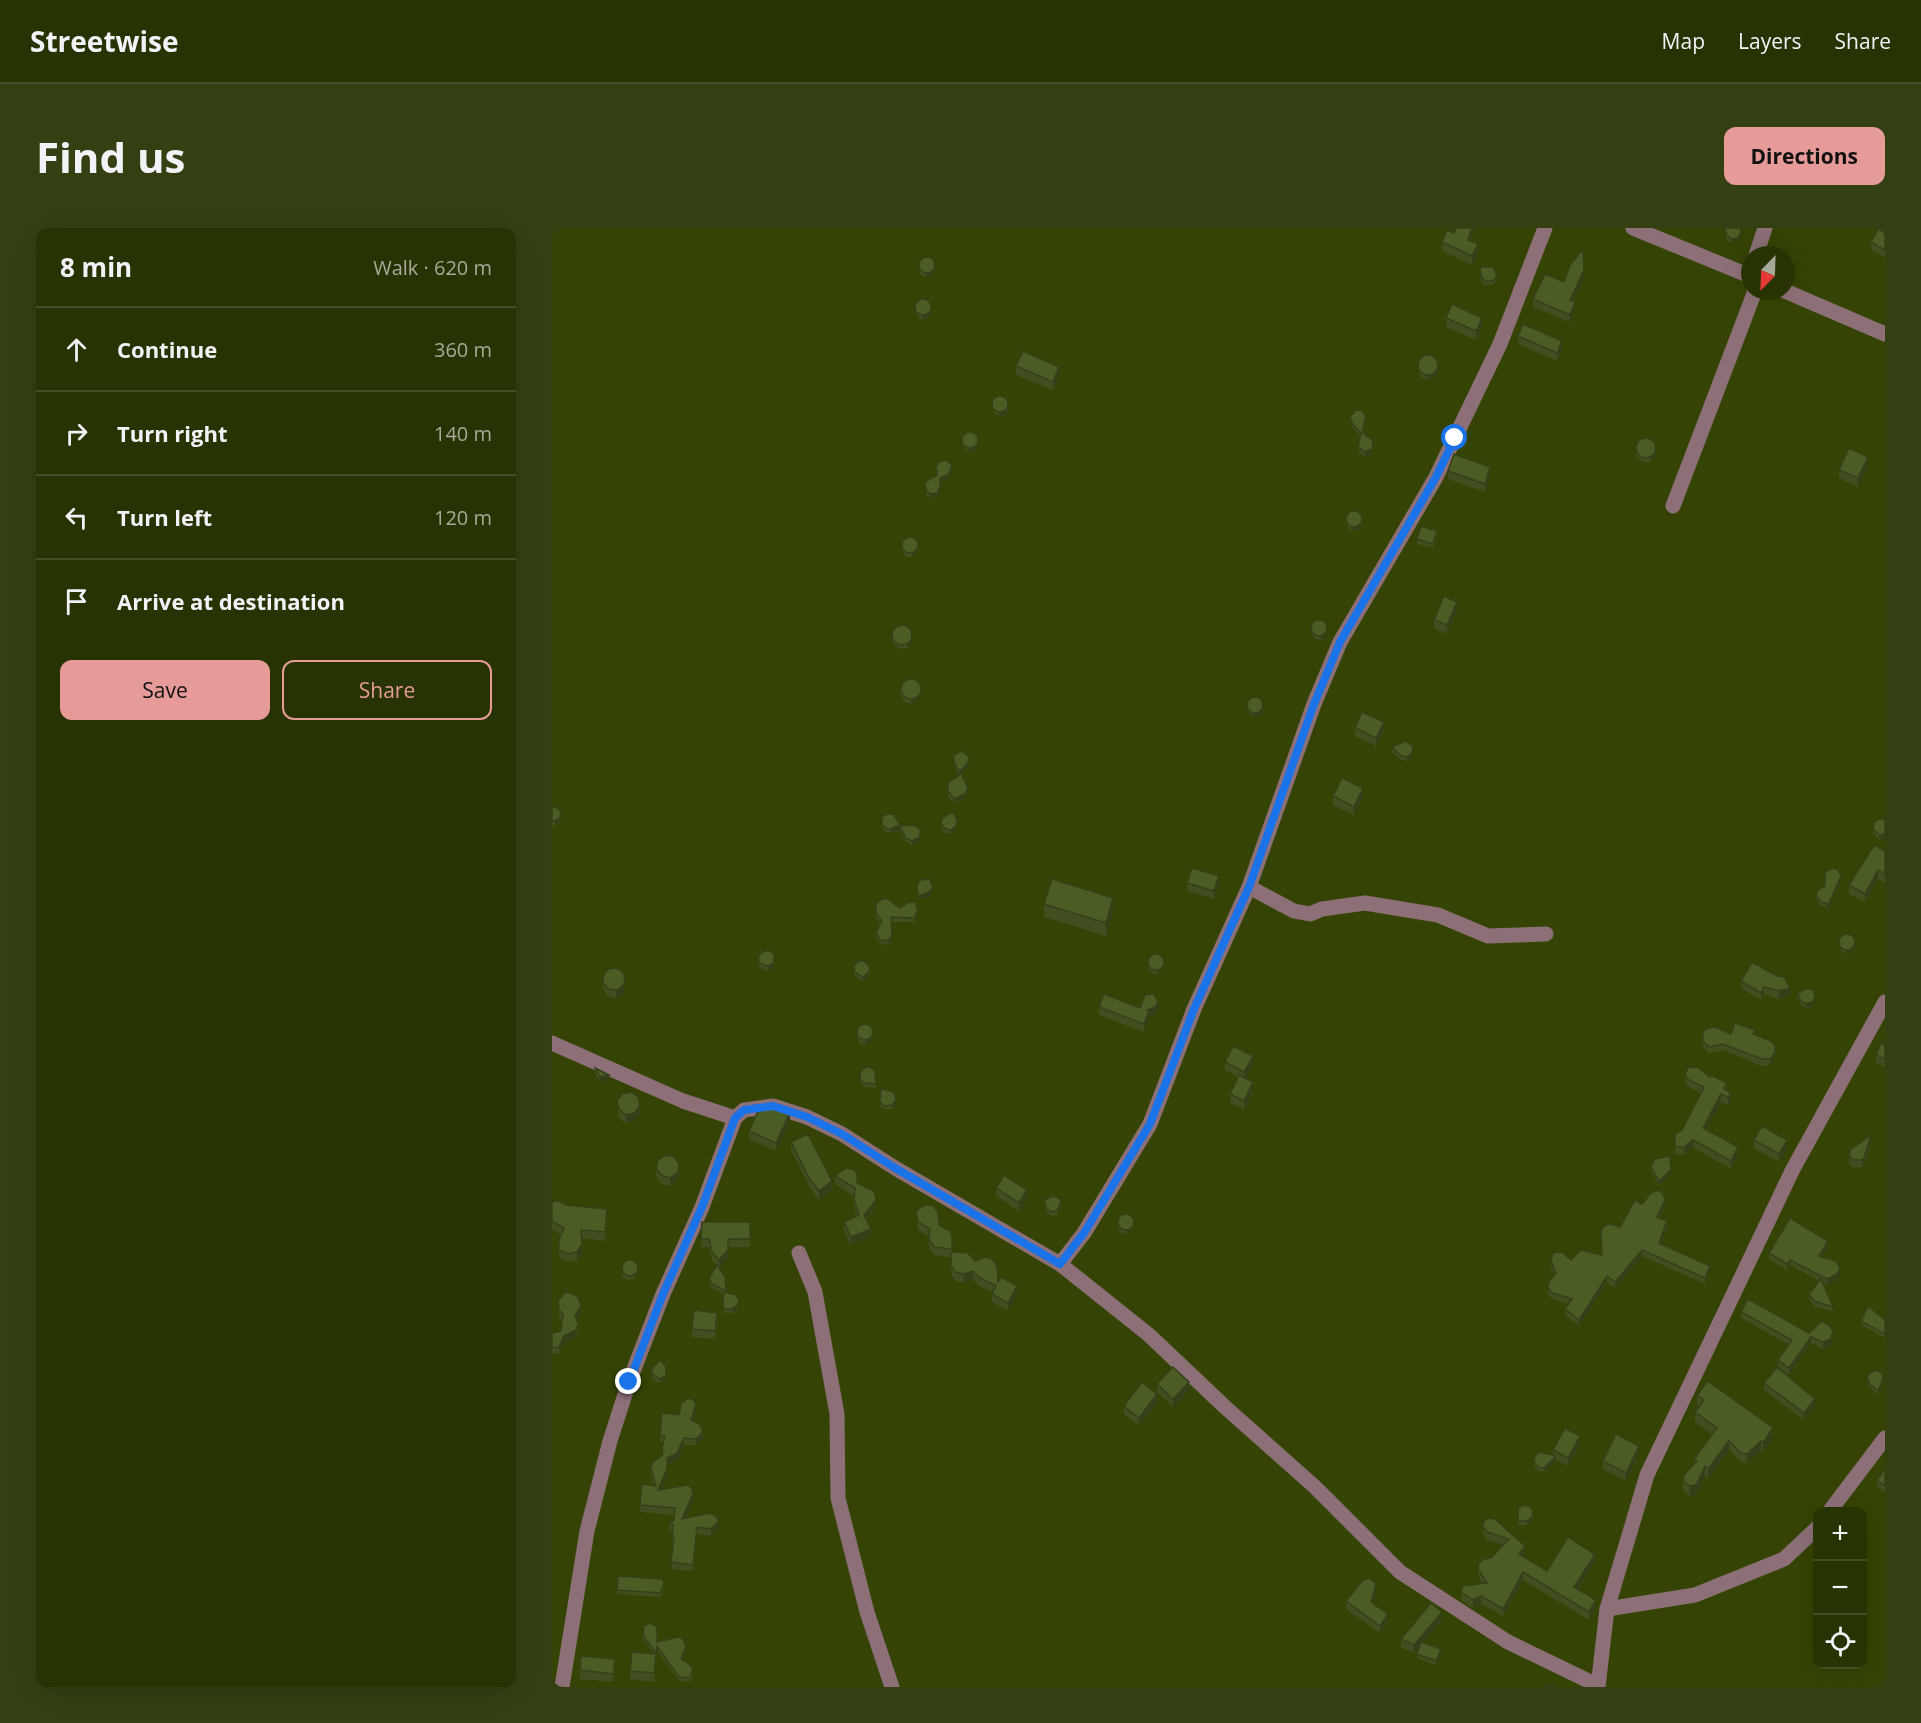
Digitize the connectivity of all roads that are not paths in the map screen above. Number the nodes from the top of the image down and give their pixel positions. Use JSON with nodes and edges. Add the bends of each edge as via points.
{"nodes":[{"id":1,"x":1545,"y":228,"type":"edge"},
{"id":2,"x":1633,"y":228,"type":"edge"},
{"id":3,"x":1765,"y":228,"type":"edge"},
{"id":4,"x":1759,"y":246,"type":"edge"},
{"id":5,"x":1741,"y":272,"type":"edge"},
{"id":6,"x":1795,"y":295,"type":"edge"},
{"id":7,"x":1752,"y":300,"type":"edge"},
{"id":8,"x":1885,"y":334,"type":"edge"},
{"id":9,"x":1673,"y":506,"type":"dead end"},
{"id":10,"x":1249,"y":887,"type":"junction"},
{"id":11,"x":1546,"y":934,"type":"dead end"},
{"id":12,"x":1885,"y":1002,"type":"edge"},
{"id":13,"x":552,"y":1043,"type":"edge"},
{"id":14,"x":735,"y":1118,"type":"junction"},
{"id":15,"x":799,"y":1253,"type":"dead end"},
{"id":16,"x":1060,"y":1264,"type":"junction"},
{"id":17,"x":1885,"y":1438,"type":"edge"},
{"id":18,"x":1833,"y":1507,"type":"edge"},
{"id":19,"x":1813,"y":1532,"type":"edge"},
{"id":20,"x":1607,"y":1609,"type":"junction"},
{"id":21,"x":1598,"y":1686,"type":"edge"},
{"id":22,"x":562,"y":1687,"type":"edge"},
{"id":23,"x":892,"y":1687,"type":"edge"}],
"edges":[{"from":1,"to":10,"type":"street","via":[[1500,344],[1441,467],[1340,642]]},
{"from":2,"to":5,"type":"street"},
{"from":3,"to":4,"type":"street"},
{"from":6,"to":8,"type":"street"},
{"from":7,"to":9,"type":"street"},
{"from":10,"to":11,"type":"street","via":[[1302,913],[1365,903],[1438,915],[1488,936]]},
{"from":10,"to":16,"type":"street","via":[[1194,1009],[1150,1124],[1084,1233]]},
{"from":12,"to":20,"type":"street","via":[[1793,1169],[1647,1475]]},
{"from":13,"to":14,"type":"street","via":[[683,1101]]},
{"from":14,"to":16,"type":"street","via":[[744,1110],[773,1106],[807,1117]]},
{"from":14,"to":22,"type":"street","via":[[702,1207],[663,1294],[610,1441],[587,1531]]},
{"from":15,"to":23,"type":"street","via":[[815,1292],[837,1414],[838,1498],[867,1612]]},
{"from":16,"to":21,"type":"street","via":[[1149,1335],[1315,1487],[1400,1572],[1508,1642]]},
{"from":17,"to":18,"type":"street"},
{"from":19,"to":20,"type":"street","via":[[1784,1559],[1695,1595]]},
{"from":20,"to":21,"type":"street"}]}
